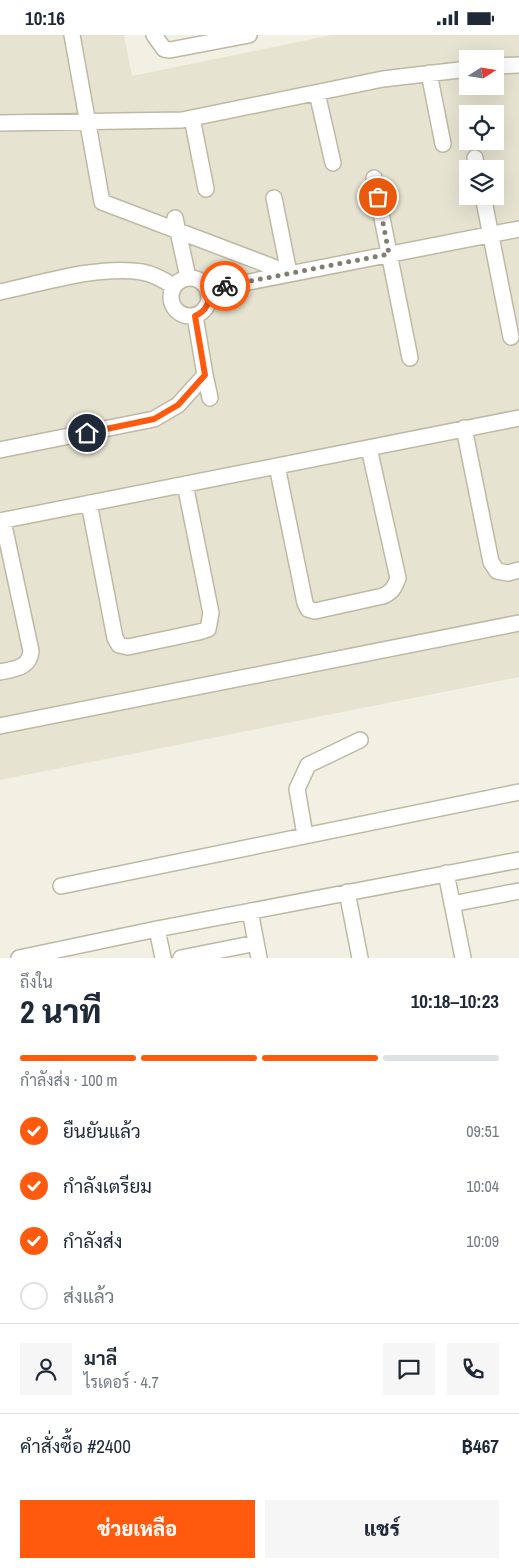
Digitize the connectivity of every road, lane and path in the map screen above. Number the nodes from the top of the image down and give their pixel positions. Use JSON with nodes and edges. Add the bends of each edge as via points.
{"nodes":[{"id":1,"x":72,"y":35,"type":"edge"},
{"id":2,"x":154,"y":35,"type":"edge"},
{"id":3,"x":250,"y":35,"type":"edge"},
{"id":4,"x":519,"y":65,"type":"edge"},
{"id":5,"x":504,"y":66,"type":"edge"},
{"id":6,"x":459,"y":70,"type":"edge"},
{"id":7,"x":429,"y":73,"type":"junction"},
{"id":8,"x":317,"y":93,"type":"junction"},
{"id":9,"x":192,"y":118,"type":"junction"},
{"id":10,"x":0,"y":123,"type":"edge"},
{"id":11,"x":87,"y":123,"type":"junction"},
{"id":12,"x":443,"y":144,"type":"dead end"},
{"id":13,"x":333,"y":163,"type":"dead end"},
{"id":14,"x":374,"y":178,"type":"dead end"},
{"id":15,"x":206,"y":189,"type":"dead end"},
{"id":16,"x":274,"y":199,"type":"dead end"},
{"id":17,"x":485,"y":205,"type":"edge"},
{"id":18,"x":175,"y":218,"type":"dead end"},
{"id":19,"x":519,"y":229,"type":"edge"},
{"id":20,"x":490,"y":234,"type":"junction"},
{"id":21,"x":389,"y":254,"type":"junction"},
{"id":22,"x":289,"y":273,"type":"junction"},
{"id":23,"x":188,"y":277,"type":"junction"},
{"id":24,"x":173,"y":286,"type":"junction"},
{"id":25,"x":208,"y":290,"type":"junction"},
{"id":26,"x":0,"y":292,"type":"edge"},
{"id":27,"x":195,"y":316,"type":"junction"},
{"id":28,"x":511,"y":337,"type":"dead end"},
{"id":29,"x":410,"y":358,"type":"dead end"},
{"id":30,"x":205,"y":375,"type":"junction"},
{"id":31,"x":210,"y":399,"type":"dead end"},
{"id":32,"x":519,"y":418,"type":"edge"},
{"id":33,"x":464,"y":428,"type":"junction"},
{"id":34,"x":368,"y":447,"type":"junction"},
{"id":35,"x":0,"y":449,"type":"edge"},
{"id":36,"x":277,"y":466,"type":"junction"},
{"id":37,"x":185,"y":484,"type":"junction"},
{"id":38,"x":89,"y":503,"type":"junction"},
{"id":39,"x":1,"y":521,"type":"edge"},
{"id":40,"x":519,"y":570,"type":"edge"},
{"id":41,"x":519,"y":623,"type":"edge"},
{"id":42,"x":0,"y":672,"type":"edge"},
{"id":43,"x":0,"y":726,"type":"edge"},
{"id":44,"x":360,"y":740,"type":"dead end"},
{"id":45,"x":519,"y":792,"type":"edge"},
{"id":46,"x":306,"y":835,"type":"junction"},
{"id":47,"x":519,"y":860,"type":"edge"},
{"id":48,"x":446,"y":873,"type":"junction"},
{"id":49,"x":61,"y":886,"type":"dead end"},
{"id":50,"x":519,"y":891,"type":"edge"},
{"id":51,"x":348,"y":892,"type":"junction"},
{"id":52,"x":452,"y":904,"type":"junction"},
{"id":53,"x":250,"y":911,"type":"junction"},
{"id":54,"x":157,"y":929,"type":"junction"},
{"id":55,"x":258,"y":951,"type":"edge"},
{"id":56,"x":63,"y":954,"type":"edge"},
{"id":57,"x":19,"y":958,"type":"edge"},
{"id":58,"x":163,"y":958,"type":"edge"},
{"id":59,"x":181,"y":958,"type":"edge"},
{"id":60,"x":360,"y":958,"type":"edge"},
{"id":61,"x":463,"y":958,"type":"edge"}],
"edges":[{"from":1,"to":11,"type":"street"},
{"from":2,"to":3,"type":"street","via":[[164,49],[170,50]]},
{"from":4,"to":5,"type":"street"},
{"from":6,"to":7,"type":"street"},
{"from":7,"to":8,"type":"street"},
{"from":7,"to":12,"type":"street"},
{"from":8,"to":9,"type":"street"},
{"from":8,"to":13,"type":"street"},
{"from":9,"to":11,"type":"street"},
{"from":9,"to":15,"type":"street"},
{"from":10,"to":11,"type":"street"},
{"from":11,"to":22,"type":"street","via":[[102,201]]},
{"from":14,"to":21,"type":"street"},
{"from":16,"to":22,"type":"street"},
{"from":17,"to":20,"type":"street"},
{"from":18,"to":23,"type":"street"},
{"from":19,"to":20,"type":"street"},
{"from":20,"to":21,"type":"street"},
{"from":20,"to":28,"type":"street"},
{"from":21,"to":22,"type":"street"},
{"from":21,"to":29,"type":"street"},
{"from":22,"to":25,"type":"street"},
{"from":23,"to":24,"type":"street"},
{"from":23,"to":25,"type":"street","via":[[200,280]]},
{"from":24,"to":26,"type":"street","via":[[143,272],[110,271]]},
{"from":24,"to":27,"type":"street","via":[[170,299],[176,311]]},
{"from":25,"to":27,"type":"street","via":[[210,296],[206,309]]},
{"from":27,"to":30,"type":"street"},
{"from":30,"to":31,"type":"street"},
{"from":30,"to":35,"type":"street","via":[[178,405],[154,419]]},
{"from":32,"to":33,"type":"street"},
{"from":33,"to":34,"type":"street"},
{"from":33,"to":40,"type":"street","via":[[491,562],[497,571]]},
{"from":34,"to":36,"type":"street"},
{"from":34,"to":36,"type":"street","via":[[398,578],[396,585],[384,596],[315,611],[304,603]]},
{"from":36,"to":37,"type":"street"},
{"from":37,"to":38,"type":"street"},
{"from":37,"to":38,"type":"street","via":[[211,623],[208,629],[199,632],[128,647],[119,645],[115,638]]},
{"from":38,"to":39,"type":"street"},
{"from":39,"to":42,"type":"street","via":[[31,651],[26,665]]},
{"from":41,"to":43,"type":"street"},
{"from":44,"to":46,"type":"street","via":[[308,765],[297,789]]},
{"from":45,"to":46,"type":"street"},
{"from":46,"to":49,"type":"street"},
{"from":47,"to":48,"type":"street"},
{"from":48,"to":51,"type":"street"},
{"from":48,"to":52,"type":"street"},
{"from":50,"to":52,"type":"street"},
{"from":51,"to":53,"type":"street"},
{"from":51,"to":60,"type":"street"},
{"from":52,"to":61,"type":"street"},
{"from":53,"to":54,"type":"street"},
{"from":53,"to":55,"type":"street"},
{"from":54,"to":56,"type":"street"},
{"from":54,"to":58,"type":"street"},
{"from":55,"to":59,"type":"street"},
{"from":56,"to":57,"type":"street"}]}
